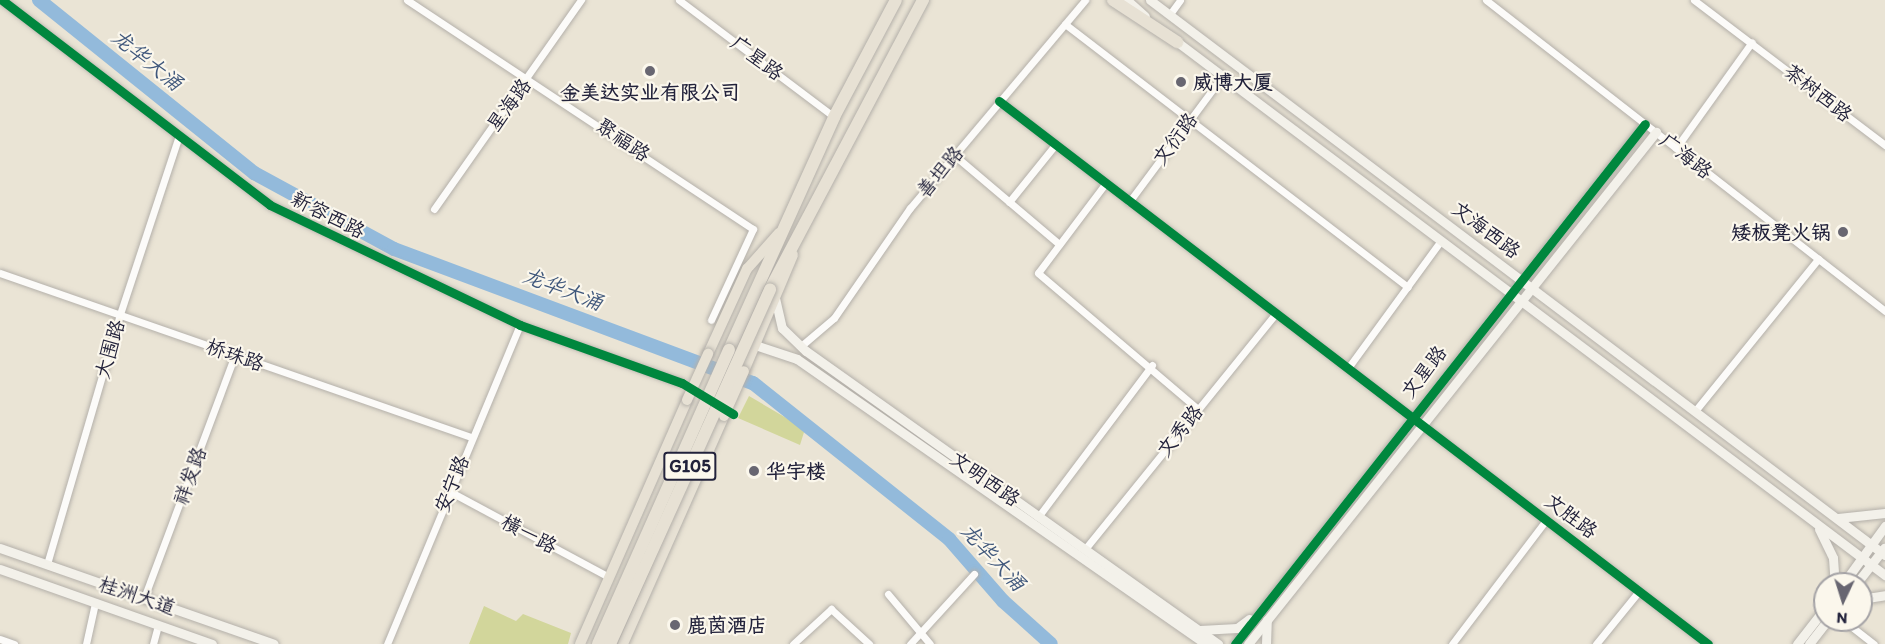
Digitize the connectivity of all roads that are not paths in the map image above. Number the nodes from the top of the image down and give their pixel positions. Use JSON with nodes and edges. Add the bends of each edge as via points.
{"nodes":[{"id":1,"x":2,"y":0,"type":"edge"},
{"id":2,"x":406,"y":0,"type":"edge"},
{"id":3,"x":581,"y":0,"type":"edge"},
{"id":4,"x":679,"y":0,"type":"edge"},
{"id":5,"x":896,"y":0,"type":"edge"},
{"id":6,"x":923,"y":0,"type":"edge"},
{"id":7,"x":1085,"y":0,"type":"edge"},
{"id":8,"x":1113,"y":0,"type":"edge"},
{"id":9,"x":1127,"y":0,"type":"edge"},
{"id":10,"x":1150,"y":0,"type":"edge"},
{"id":11,"x":1180,"y":0,"type":"edge"},
{"id":12,"x":1486,"y":0,"type":"edge"},
{"id":13,"x":1694,"y":0,"type":"edge"},
{"id":14,"x":1170,"y":14,"type":"junction"},
{"id":15,"x":1065,"y":24,"type":"junction"},
{"id":16,"x":1177,"y":42,"type":"junction"},
{"id":17,"x":1752,"y":42,"type":"junction"},
{"id":18,"x":529,"y":77,"type":"junction"},
{"id":19,"x":1222,"y":77,"type":"junction"},
{"id":20,"x":999,"y":101,"type":"junction"},
{"id":21,"x":834,"y":117,"type":"junction"},
{"id":22,"x":1190,"y":120,"type":"junction"},
{"id":23,"x":1645,"y":124,"type":"junction"},
{"id":24,"x":1656,"y":132,"type":"junction"},
{"id":25,"x":179,"y":136,"type":"junction"},
{"id":26,"x":1054,"y":145,"type":"junction"},
{"id":27,"x":1885,"y":145,"type":"edge"},
{"id":28,"x":1676,"y":148,"type":"junction"},
{"id":29,"x":954,"y":155,"type":"junction"},
{"id":30,"x":1105,"y":184,"type":"junction"},
{"id":31,"x":1010,"y":202,"type":"junction"},
{"id":32,"x":1129,"y":202,"type":"junction"},
{"id":33,"x":434,"y":208,"type":"dead end"},
{"id":34,"x":779,"y":232,"type":"junction"},
{"id":35,"x":1440,"y":242,"type":"junction"},
{"id":36,"x":1059,"y":244,"type":"junction"},
{"id":37,"x":1818,"y":259,"type":"junction"},
{"id":38,"x":0,"y":273,"type":"edge"},
{"id":39,"x":1520,"y":278,"type":"junction"},
{"id":40,"x":1408,"y":287,"type":"junction"},
{"id":41,"x":1532,"y":287,"type":"junction"},
{"id":42,"x":772,"y":294,"type":"junction"},
{"id":43,"x":1508,"y":294,"type":"junction"},
{"id":44,"x":1518,"y":302,"type":"junction"},
{"id":45,"x":1885,"y":311,"type":"edge"},
{"id":46,"x":1276,"y":313,"type":"junction"},
{"id":47,"x":120,"y":314,"type":"junction"},
{"id":48,"x":711,"y":320,"type":"dead end"},
{"id":49,"x":520,"y":325,"type":"junction"},
{"id":50,"x":755,"y":345,"type":"junction"},
{"id":51,"x":801,"y":346,"type":"junction"},
{"id":52,"x":235,"y":354,"type":"junction"},
{"id":53,"x":1152,"y":365,"type":"junction"},
{"id":54,"x":1348,"y":369,"type":"junction"},
{"id":55,"x":682,"y":383,"type":"tunnel mouth"},
{"id":56,"x":1198,"y":409,"type":"junction"},
{"id":57,"x":1695,"y":411,"type":"junction"},
{"id":58,"x":1412,"y":417,"type":"junction"},
{"id":59,"x":1422,"y":425,"type":"junction"},
{"id":60,"x":471,"y":437,"type":"junction"},
{"id":61,"x":449,"y":491,"type":"junction"},
{"id":62,"x":1885,"y":513,"type":"edge"},
{"id":63,"x":1038,"y":517,"type":"junction"},
{"id":64,"x":1838,"y":518,"type":"junction"},
{"id":65,"x":1546,"y":519,"type":"junction"},
{"id":66,"x":1816,"y":524,"type":"junction"},
{"id":67,"x":1885,"y":526,"type":"edge"},
{"id":68,"x":1873,"y":544,"type":"junction"},
{"id":69,"x":0,"y":548,"type":"edge"},
{"id":70,"x":1085,"y":549,"type":"junction"},
{"id":71,"x":1884,"y":551,"type":"edge"},
{"id":72,"x":1862,"y":558,"type":"junction"},
{"id":73,"x":47,"y":564,"type":"junction"},
{"id":74,"x":1872,"y":564,"type":"junction"},
{"id":75,"x":0,"y":569,"type":"edge"},
{"id":76,"x":1834,"y":572,"type":"edge"},
{"id":77,"x":1852,"y":572,"type":"edge"},
{"id":78,"x":1866,"y":572,"type":"edge"},
{"id":79,"x":974,"y":574,"type":"dead end"},
{"id":80,"x":1885,"y":575,"type":"edge"},
{"id":81,"x":609,"y":577,"type":"junction"},
{"id":82,"x":1639,"y":591,"type":"junction"},
{"id":83,"x":888,"y":594,"type":"dead end"},
{"id":84,"x":144,"y":598,"type":"junction"},
{"id":85,"x":95,"y":603,"type":"junction"},
{"id":86,"x":1258,"y":612,"type":"junction"},
{"id":87,"x":1268,"y":620,"type":"junction"},
{"id":88,"x":1813,"y":624,"type":"edge"},
{"id":89,"x":158,"y":625,"type":"junction"},
{"id":90,"x":1818,"y":632,"type":"edge"},
{"id":91,"x":1858,"y":632,"type":"edge"},
{"id":92,"x":922,"y":635,"type":"junction"},
{"id":93,"x":1198,"y":637,"type":"edge"},
{"id":94,"x":0,"y":639,"type":"edge"},
{"id":95,"x":14,"y":644,"type":"edge"},
{"id":96,"x":86,"y":644,"type":"edge"},
{"id":97,"x":153,"y":644,"type":"edge"},
{"id":98,"x":212,"y":644,"type":"edge"},
{"id":99,"x":274,"y":644,"type":"edge"},
{"id":100,"x":387,"y":644,"type":"edge"},
{"id":101,"x":580,"y":644,"type":"edge"},
{"id":102,"x":598,"y":644,"type":"edge"},
{"id":103,"x":610,"y":644,"type":"edge"},
{"id":104,"x":623,"y":644,"type":"edge"},
{"id":105,"x":793,"y":644,"type":"edge"},
{"id":106,"x":869,"y":644,"type":"edge"},
{"id":107,"x":910,"y":644,"type":"edge"},
{"id":108,"x":930,"y":644,"type":"edge"},
{"id":109,"x":1205,"y":644,"type":"edge"},
{"id":110,"x":1218,"y":644,"type":"edge"},
{"id":111,"x":1235,"y":644,"type":"edge"},
{"id":112,"x":1248,"y":644,"type":"edge"},
{"id":113,"x":1266,"y":644,"type":"edge"},
{"id":114,"x":1452,"y":644,"type":"edge"},
{"id":115,"x":1596,"y":644,"type":"edge"},
{"id":116,"x":1708,"y":644,"type":"edge"},
{"id":117,"x":1797,"y":644,"type":"edge"},
{"id":118,"x":1809,"y":644,"type":"edge"},
{"id":119,"x":1874,"y":644,"type":"edge"}],
"edges":[{"from":1,"to":25,"type":"street","name":"新容西路"},
{"from":2,"to":18,"type":"street","name":"聚福路"},
{"from":3,"to":18,"type":"street","name":"星海路"},
{"from":4,"to":21,"type":"street","name":"广星路"},
{"from":5,"to":21,"type":"highway","name":"G105"},
{"from":6,"to":42,"type":"highway","number":"G105"},
{"from":7,"to":15,"type":"street","name":"善坦路"},
{"from":8,"to":16,"type":"highway"},
{"from":9,"to":16,"type":"street","name":"文海西路"},
{"from":10,"to":14,"type":"street","name":"文海西路"},
{"from":11,"to":14,"type":"street"},
{"from":12,"to":23,"type":"street","name":"广海路"},
{"from":13,"to":17,"type":"street","name":"茶树西路"},
{"from":14,"to":39,"type":"street","name":"文海西路"},
{"from":15,"to":20,"type":"street","name":"善坦路"},
{"from":15,"to":22,"type":"street"},
{"from":16,"to":19,"type":"street","name":"文海西路"},
{"from":17,"to":27,"type":"street","name":"茶树西路"},
{"from":17,"to":28,"type":"street"},
{"from":18,"to":33,"type":"street","name":"星海路"},
{"from":18,"to":48,"type":"street","name":"聚福路","via":[[753,229]]},
{"from":19,"to":22,"type":"street","name":"文衍路"},
{"from":19,"to":35,"type":"street","name":"文海西路"},
{"from":20,"to":26,"type":"street","name":"文胜路"},
{"from":20,"to":29,"type":"street","name":"善坦路"},
{"from":21,"to":34,"type":"highway","name":"G105"},
{"from":22,"to":32,"type":"street","name":"文衍路"},
{"from":22,"to":40,"type":"street"},
{"from":23,"to":24,"type":"street","name":"广海路"},
{"from":23,"to":39,"type":"street","name":"文星路"},
{"from":24,"to":28,"type":"street","name":"广海路"},
{"from":24,"to":41,"type":"street","name":"文星路"},
{"from":25,"to":47,"type":"street","name":"大围路"},
{"from":25,"to":49,"type":"street","name":"新容西路","via":[[270,205]]},
{"from":26,"to":30,"type":"street","name":"文胜路"},
{"from":26,"to":31,"type":"street"},
{"from":28,"to":37,"type":"street","name":"广海路"},
{"from":29,"to":31,"type":"street"},
{"from":29,"to":51,"type":"street","name":"善坦路","via":[[834,318]]},
{"from":30,"to":32,"type":"street","name":"文胜路"},
{"from":30,"to":36,"type":"street"},
{"from":31,"to":36,"type":"street"},
{"from":32,"to":46,"type":"street","name":"文胜路"},
{"from":34,"to":81,"type":"main road","bridge":true,"via":[[747,269]]},
{"from":34,"to":102,"type":"highway","name":"G105","number":"G105","bridge":true},
{"from":35,"to":40,"type":"street"},
{"from":35,"to":43,"type":"street","name":"文海西路"},
{"from":36,"to":53,"type":"street","via":[[1038,273]]},
{"from":37,"to":45,"type":"street","name":"广海路"},
{"from":37,"to":57,"type":"street"},
{"from":38,"to":47,"type":"street","name":"桥珠路"},
{"from":39,"to":41,"type":"street","name":"文海西路"},
{"from":39,"to":43,"type":"street","name":"文星路"},
{"from":40,"to":54,"type":"street"},
{"from":41,"to":44,"type":"street","name":"文星路"},
{"from":41,"to":57,"type":"street","name":"文海西路"},
{"from":42,"to":50,"type":"main road"},
{"from":42,"to":51,"type":"street","name":"文明西路","via":[[778,320]]},
{"from":42,"to":103,"type":"highway","number":"G105","bridge":true},
{"from":43,"to":44,"type":"street","name":"文海西路"},
{"from":43,"to":58,"type":"street","name":"文星路"},
{"from":44,"to":59,"type":"street","name":"文星路"},
{"from":44,"to":66,"type":"street","name":"文海西路"},
{"from":46,"to":54,"type":"street","name":"文胜路"},
{"from":46,"to":56,"type":"street","name":"文秀路"},
{"from":47,"to":52,"type":"street","name":"桥珠路"},
{"from":47,"to":73,"type":"street","name":"大围路"},
{"from":49,"to":55,"type":"street","name":"新容西路"},
{"from":49,"to":60,"type":"street","name":"安宁路"},
{"from":50,"to":93,"type":"street","name":"文明西路","via":[[797,359]]},
{"from":50,"to":104,"type":"main road","bridge":true},
{"from":51,"to":63,"type":"street","name":"文明西路"},
{"from":52,"to":60,"type":"street","name":"桥珠路"},
{"from":52,"to":84,"type":"street","name":"祥发路"},
{"from":53,"to":56,"type":"street"},
{"from":53,"to":63,"type":"street"},
{"from":54,"to":58,"type":"street","name":"文胜路"},
{"from":56,"to":70,"type":"street","name":"文秀路"},
{"from":57,"to":64,"type":"street","name":"文海西路"},
{"from":58,"to":59,"type":"street","name":"文胜路"},
{"from":58,"to":86,"type":"street","name":"文星路"},
{"from":59,"to":65,"type":"street","name":"文胜路"},
{"from":59,"to":87,"type":"street","name":"文星路"},
{"from":60,"to":61,"type":"street","name":"安宁路"},
{"from":61,"to":81,"type":"street","name":"横一路"},
{"from":61,"to":100,"type":"street","name":"安宁路"},
{"from":62,"to":64,"type":"street"},
{"from":63,"to":70,"type":"street","name":"文明西路"},
{"from":64,"to":68,"type":"street","name":"文海西路"},
{"from":65,"to":82,"type":"street","name":"文胜路"},
{"from":65,"to":114,"type":"street"},
{"from":66,"to":72,"type":"street","name":"文海西路"},
{"from":66,"to":76,"type":"street","via":[[1833,558]]},
{"from":67,"to":68,"type":"street"},
{"from":68,"to":71,"type":"street","name":"文海西路"},
{"from":68,"to":72,"type":"street"},
{"from":69,"to":73,"type":"street","name":"桂洲大道"},
{"from":70,"to":93,"type":"street","name":"文明西路"},
{"from":71,"to":74,"type":"street"},
{"from":72,"to":74,"type":"street","name":"文海西路"},
{"from":72,"to":77,"type":"street"},
{"from":73,"to":84,"type":"street","name":"桂洲大道"},
{"from":74,"to":78,"type":"street"},
{"from":74,"to":80,"type":"street","name":"文海西路"},
{"from":75,"to":85,"type":"street","name":"桂洲大道"},
{"from":79,"to":92,"type":"street"},
{"from":81,"to":101,"type":"main road"},
{"from":82,"to":115,"type":"street"},
{"from":82,"to":116,"type":"street","name":"文胜路"},
{"from":83,"to":92,"type":"street"},
{"from":84,"to":99,"type":"street","name":"桂洲大道"},
{"from":85,"to":89,"type":"street","name":"桂洲大道"},
{"from":85,"to":96,"type":"street"},
{"from":86,"to":93,"type":"street","via":[[1237,628]]},
{"from":86,"to":111,"type":"street","name":"文星路"},
{"from":87,"to":112,"type":"street","name":"文星路"},
{"from":87,"to":113,"type":"street"},
{"from":88,"to":117,"type":"street"},
{"from":89,"to":97,"type":"street"},
{"from":89,"to":98,"type":"street","name":"桂洲大道"},
{"from":90,"to":118,"type":"street"},
{"from":91,"to":119,"type":"street"},
{"from":92,"to":107,"type":"street"},
{"from":92,"to":108,"type":"street"},
{"from":93,"to":109,"type":"street","name":"文明西路"},
{"from":93,"to":110,"type":"street","name":"文明西路"},
{"from":94,"to":95,"type":"street"},
{"from":105,"to":106,"type":"street","via":[[831,609]]}]}
